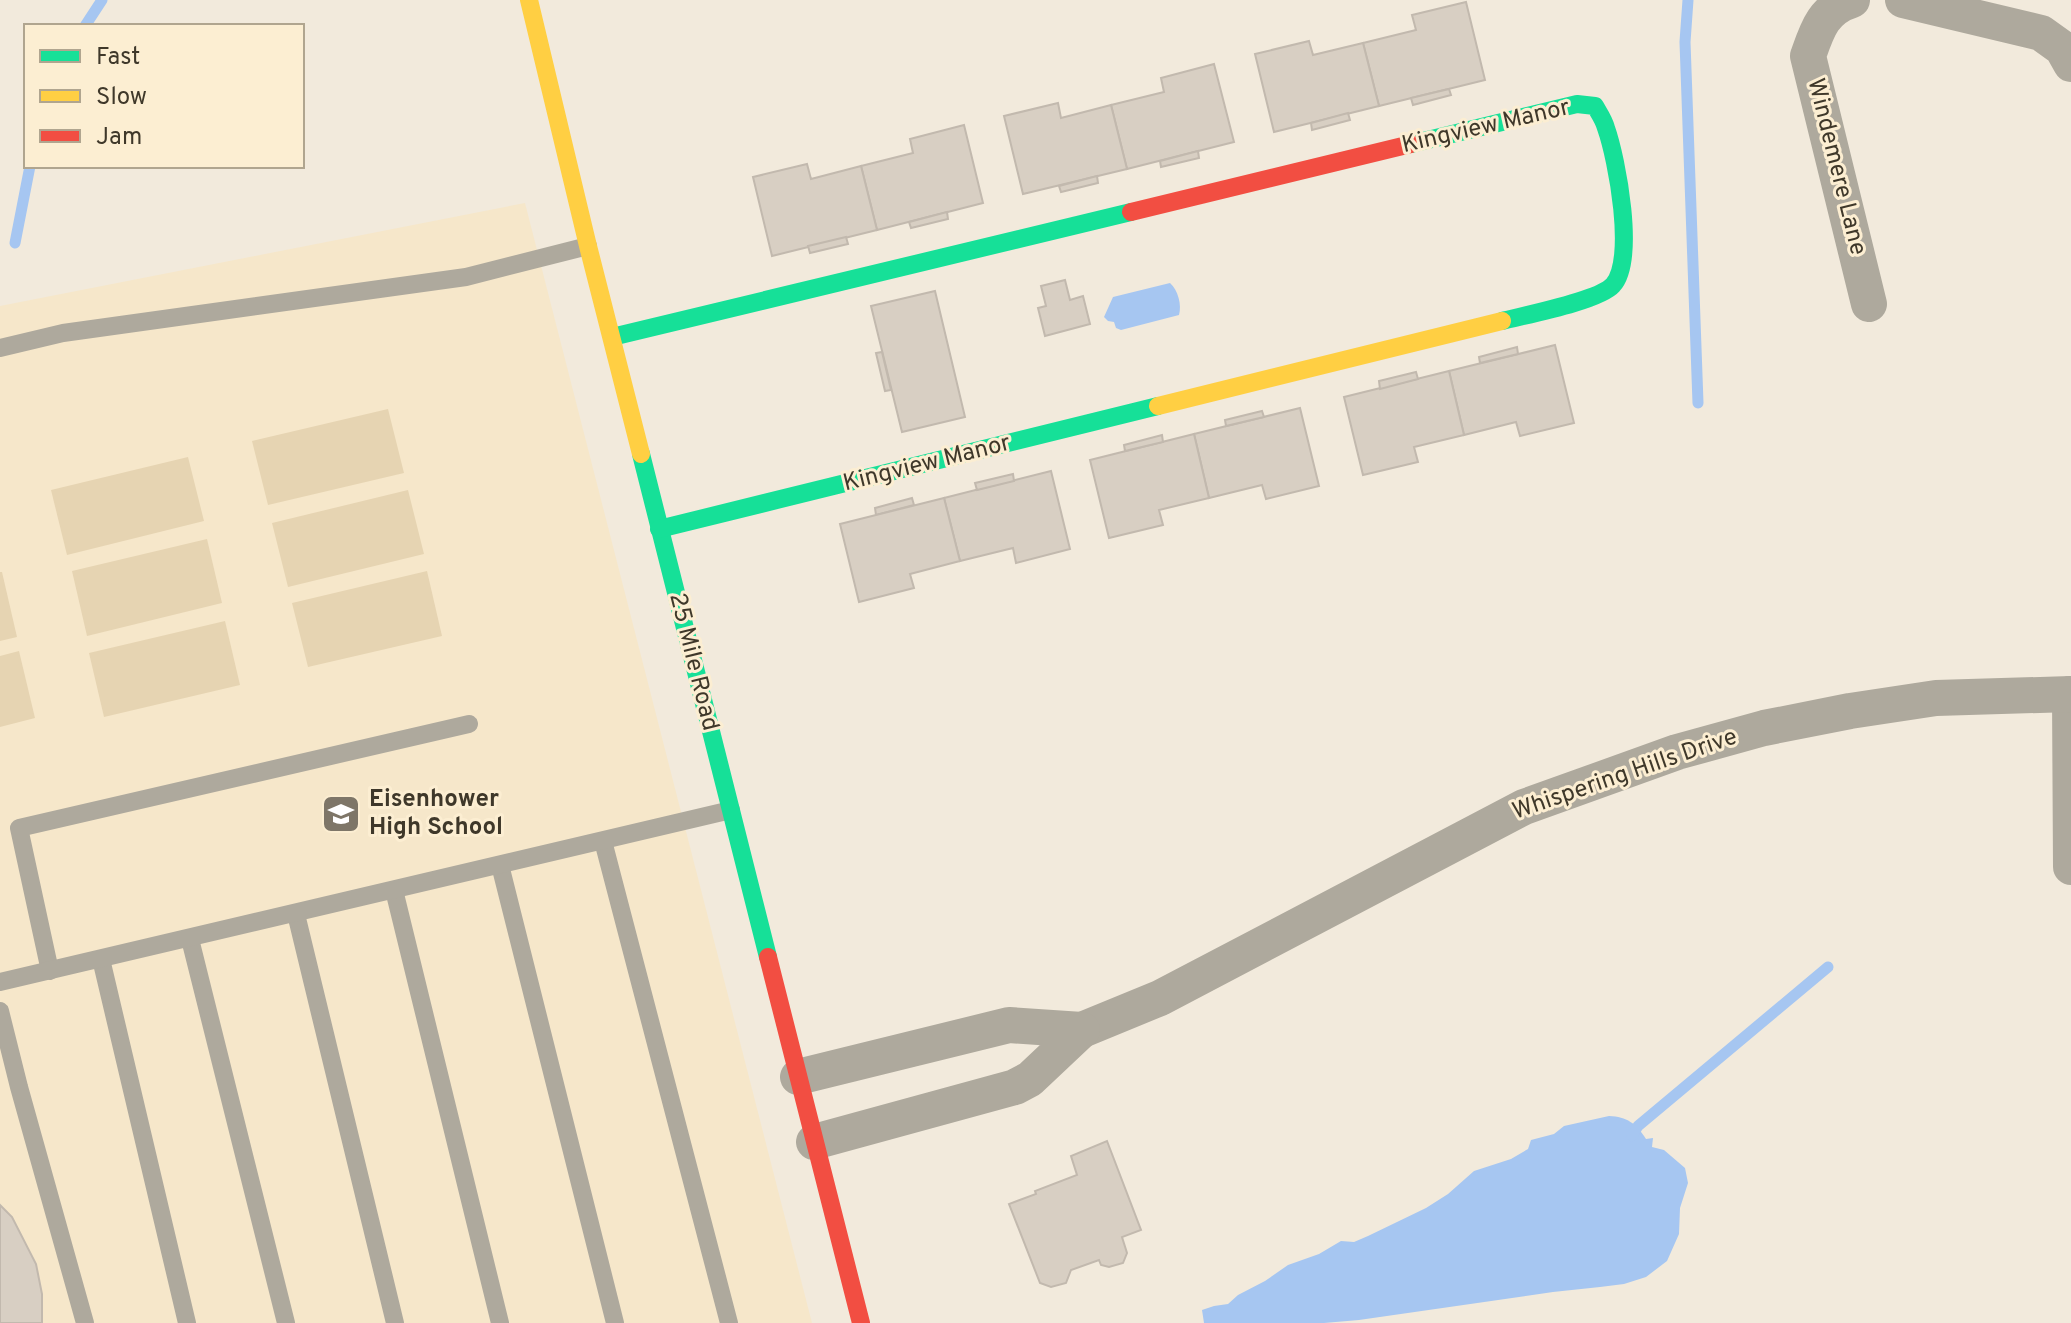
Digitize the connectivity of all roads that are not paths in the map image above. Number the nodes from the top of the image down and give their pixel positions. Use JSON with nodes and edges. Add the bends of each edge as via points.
{"nodes":[{"id":1,"x":529,"y":0,"type":"edge"},
{"id":2,"x":1852,"y":0,"type":"edge"},
{"id":3,"x":1903,"y":0,"type":"edge"},
{"id":4,"x":2068,"y":49,"type":"edge"},
{"id":5,"x":588,"y":246,"type":"junction"},
{"id":6,"x":1869,"y":304,"type":"dead end"},
{"id":7,"x":612,"y":337,"type":"junction"},
{"id":8,"x":0,"y":348,"type":"edge"},
{"id":9,"x":659,"y":529,"type":"junction"},
{"id":10,"x":2071,"y":694,"type":"edge"},
{"id":11,"x":469,"y":724,"type":"dead end"},
{"id":12,"x":731,"y":810,"type":"junction"},
{"id":13,"x":603,"y":841,"type":"junction"},
{"id":14,"x":500,"y":865,"type":"junction"},
{"id":15,"x":2071,"y":867,"type":"edge"},
{"id":16,"x":394,"y":890,"type":"junction"},
{"id":17,"x":296,"y":914,"type":"junction"},
{"id":18,"x":190,"y":939,"type":"junction"},
{"id":19,"x":101,"y":959,"type":"junction"},
{"id":20,"x":50,"y":971,"type":"junction"},
{"id":21,"x":0,"y":982,"type":"edge"},
{"id":22,"x":0,"y":1011,"type":"edge"},
{"id":23,"x":1082,"y":1030,"type":"junction"},
{"id":24,"x":798,"y":1077,"type":"junction"},
{"id":25,"x":9,"y":1089,"type":"edge"},
{"id":26,"x":814,"y":1142,"type":"junction"},
{"id":27,"x":85,"y":1323,"type":"edge"},
{"id":28,"x":187,"y":1323,"type":"edge"},
{"id":29,"x":286,"y":1323,"type":"edge"},
{"id":30,"x":395,"y":1323,"type":"edge"},
{"id":31,"x":500,"y":1323,"type":"edge"},
{"id":32,"x":615,"y":1323,"type":"edge"},
{"id":33,"x":729,"y":1323,"type":"edge"},
{"id":34,"x":861,"y":1323,"type":"edge"}],
"edges":[{"from":1,"to":5,"type":"street","name":"25 Mile Road"},
{"from":2,"to":6,"type":"street","name":"Windemere Lane","via":[[1838,4],[1819,26],[1808,56]]},
{"from":3,"to":4,"type":"street","via":[[2041,33]]},
{"from":5,"to":7,"type":"street","name":"25 Mile Road"},
{"from":5,"to":8,"type":"lane","via":[[466,277],[63,333]]},
{"from":7,"to":9,"type":"street","name":"25 Mile Road"},
{"from":7,"to":9,"type":"street","name":"Kingview Manor","via":[[1577,104],[1595,106],[1606,127],[1621,194],[1623,265],[1613,286],[1583,301]]},
{"from":9,"to":12,"type":"street","name":"25 Mile Road"},
{"from":10,"to":15,"type":"street"},
{"from":10,"to":23,"type":"street","name":"Whispering Hills Drive","via":[[1936,698],[1850,711],[1662,757],[1524,807],[1160,998]]},
{"from":11,"to":20,"type":"lane","via":[[19,828]]},
{"from":12,"to":13,"type":"lane"},
{"from":12,"to":24,"type":"street","name":"25 Mile Road"},
{"from":13,"to":14,"type":"lane"},
{"from":13,"to":33,"type":"lane"},
{"from":14,"to":16,"type":"lane"},
{"from":14,"to":32,"type":"lane"},
{"from":16,"to":17,"type":"lane"},
{"from":16,"to":31,"type":"lane"},
{"from":17,"to":18,"type":"lane"},
{"from":17,"to":30,"type":"lane"},
{"from":18,"to":19,"type":"lane"},
{"from":18,"to":29,"type":"lane"},
{"from":19,"to":20,"type":"lane"},
{"from":19,"to":28,"type":"lane"},
{"from":20,"to":21,"type":"lane"},
{"from":22,"to":25,"type":"lane"},
{"from":23,"to":24,"type":"street","name":"Whispering Hills Drive","via":[[1009,1025]]},
{"from":23,"to":26,"type":"street","name":"Whispering Hills Drive","via":[[1015,1087]]},
{"from":24,"to":26,"type":"street","name":"25 Mile Road"},
{"from":25,"to":27,"type":"lane"},
{"from":26,"to":34,"type":"street","name":"25 Mile Road"}]}
